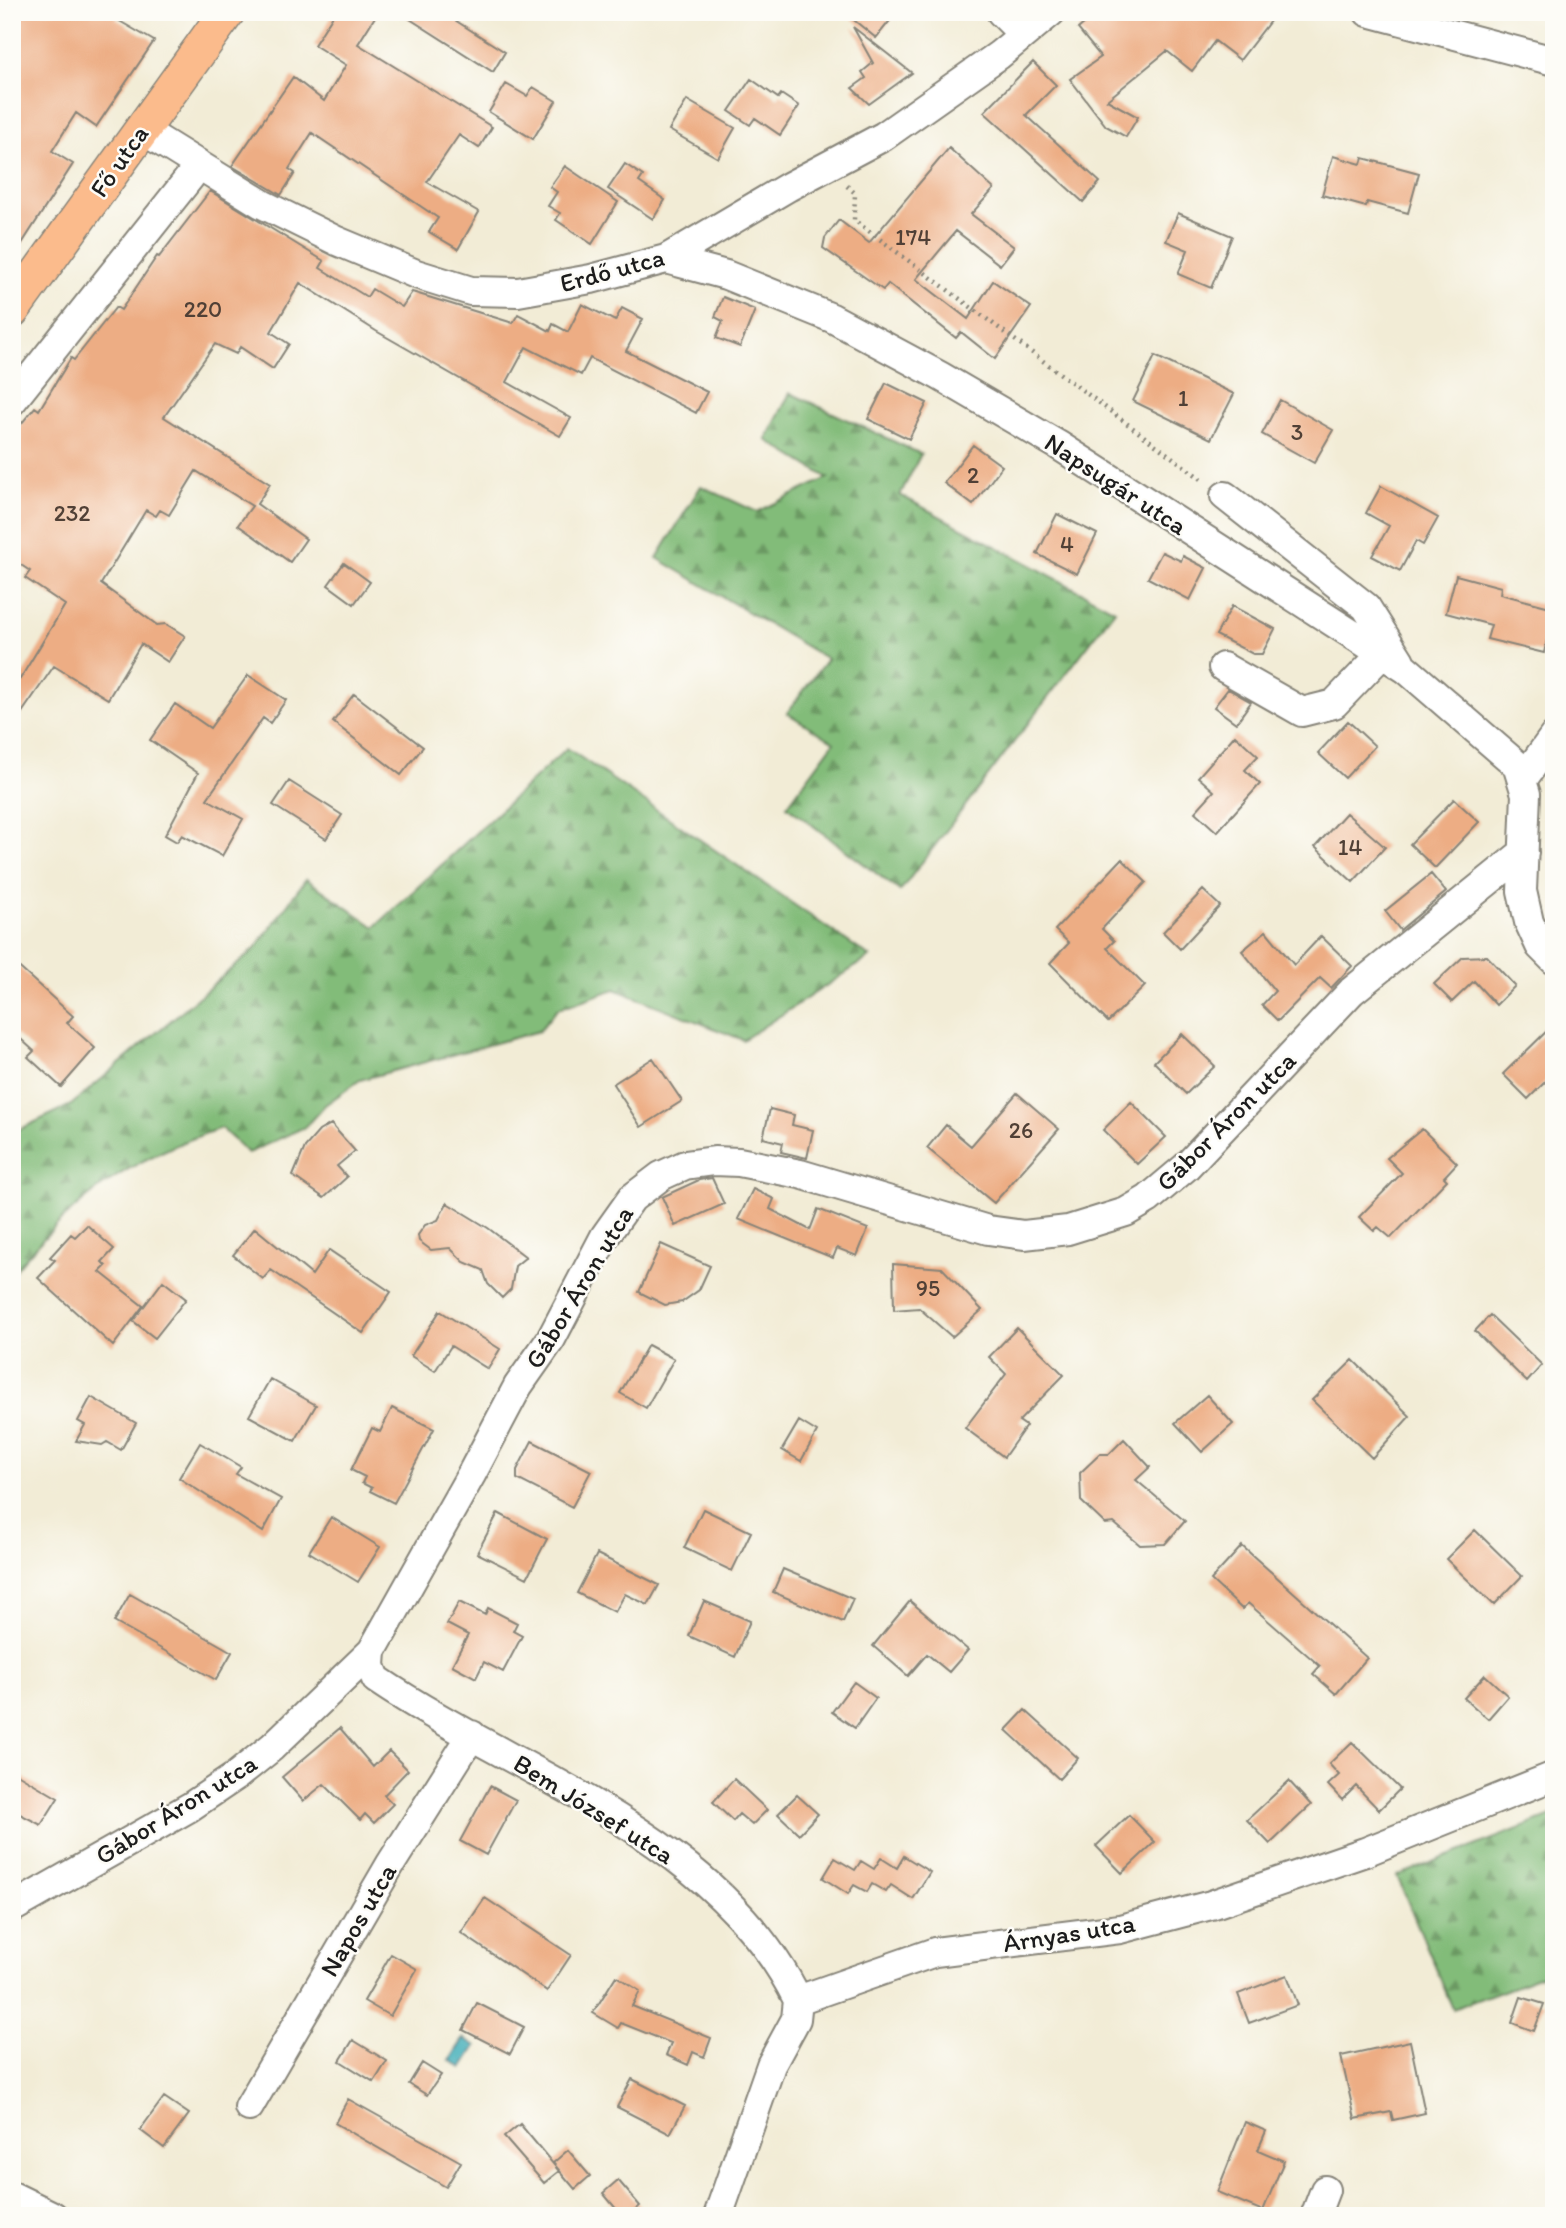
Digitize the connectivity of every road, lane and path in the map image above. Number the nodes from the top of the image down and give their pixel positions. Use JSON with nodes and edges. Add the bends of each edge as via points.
{"nodes":[{"id":1,"x":227,"y":12,"type":"edge"},
{"id":2,"x":1001,"y":12,"type":"edge"},
{"id":3,"x":1051,"y":12,"type":"edge"},
{"id":4,"x":1367,"y":12,"type":"edge"},
{"id":5,"x":1023,"y":34,"type":"junction"},
{"id":6,"x":1554,"y":61,"type":"edge"},
{"id":7,"x":141,"y":129,"type":"junction"},
{"id":8,"x":197,"y":163,"type":"junction"},
{"id":9,"x":855,"y":193,"type":"dead end"},
{"id":10,"x":666,"y":259,"type":"junction"},
{"id":11,"x":12,"y":310,"type":"edge"},
{"id":12,"x":12,"y":401,"type":"edge"},
{"id":13,"x":1225,"y":496,"type":"joint"},
{"id":14,"x":1382,"y":654,"type":"junction"},
{"id":15,"x":1223,"y":667,"type":"dead end"},
{"id":16,"x":1406,"y":669,"type":"junction"},
{"id":17,"x":1554,"y":736,"type":"edge"},
{"id":18,"x":1523,"y":779,"type":"junction"},
{"id":19,"x":1524,"y":852,"type":"junction"},
{"id":20,"x":1554,"y":960,"type":"edge"},
{"id":21,"x":372,"y":1651,"type":"junction"},
{"id":22,"x":472,"y":1735,"type":"junction"},
{"id":23,"x":1554,"y":1776,"type":"edge"},
{"id":24,"x":12,"y":1908,"type":"edge"},
{"id":25,"x":798,"y":2000,"type":"junction"},
{"id":26,"x":249,"y":2107,"type":"dead end"},
{"id":27,"x":12,"y":2196,"type":"edge"},
{"id":28,"x":53,"y":2216,"type":"edge"},
{"id":29,"x":718,"y":2216,"type":"edge"}],
"edges":[{"from":1,"to":7,"type":"main road","name":"Fő utca"},
{"from":2,"to":5,"type":"street"},
{"from":3,"to":5,"type":"street","name":"Erdő utca"},
{"from":4,"to":6,"type":"street"},
{"from":5,"to":10,"type":"street","name":"Erdő utca","via":[[884,136]]},
{"from":7,"to":8,"type":"street","name":"Erdő utca"},
{"from":7,"to":11,"type":"main road","name":"Fő utca"},
{"from":8,"to":10,"type":"street","name":"Erdő utca","via":[[262,204],[337,241],[471,291],[519,292]]},
{"from":8,"to":12,"type":"street"},
{"from":9,"to":13,"type":"path","via":[[854,220]]},
{"from":10,"to":14,"type":"street","name":"Napsugár utca","via":[[726,275],[832,318],[940,376],[1058,445]]},
{"from":13,"to":16,"type":"street","via":[[1366,607]]},
{"from":14,"to":15,"type":"street","via":[[1334,704],[1302,712]]},
{"from":14,"to":16,"type":"street","name":"Napsugár utca"},
{"from":16,"to":18,"type":"street","name":"Napsugár utca","via":[[1504,752]]},
{"from":17,"to":18,"type":"street"},
{"from":18,"to":19,"type":"street"},
{"from":19,"to":20,"type":"street","via":[[1522,891],[1529,922],[1540,946]]},
{"from":19,"to":21,"type":"street","name":"Gábor Áron utca","via":[[1352,991],[1186,1167],[1126,1212],[1068,1230],[1024,1235],[988,1230],[800,1174],[739,1162],[685,1165],[661,1176],[632,1198],[605,1236]]},
{"from":21,"to":22,"type":"street","name":"Bem József utca","via":[[370,1666],[376,1679]]},
{"from":21,"to":24,"type":"street","name":"Gábor Áron utca","via":[[236,1776]]},
{"from":22,"to":25,"type":"street","name":"Bem József utca","via":[[649,1839],[687,1868],[723,1898],[773,1953]]},
{"from":22,"to":26,"type":"street","name":"Napos utca"},
{"from":23,"to":25,"type":"street","name":"Árnyas utca","via":[[1364,1852],[1211,1905],[1120,1929],[935,1952]]},
{"from":25,"to":29,"type":"street","via":[[796,2019],[771,2065]]},
{"from":27,"to":28,"type":"street"}]}
